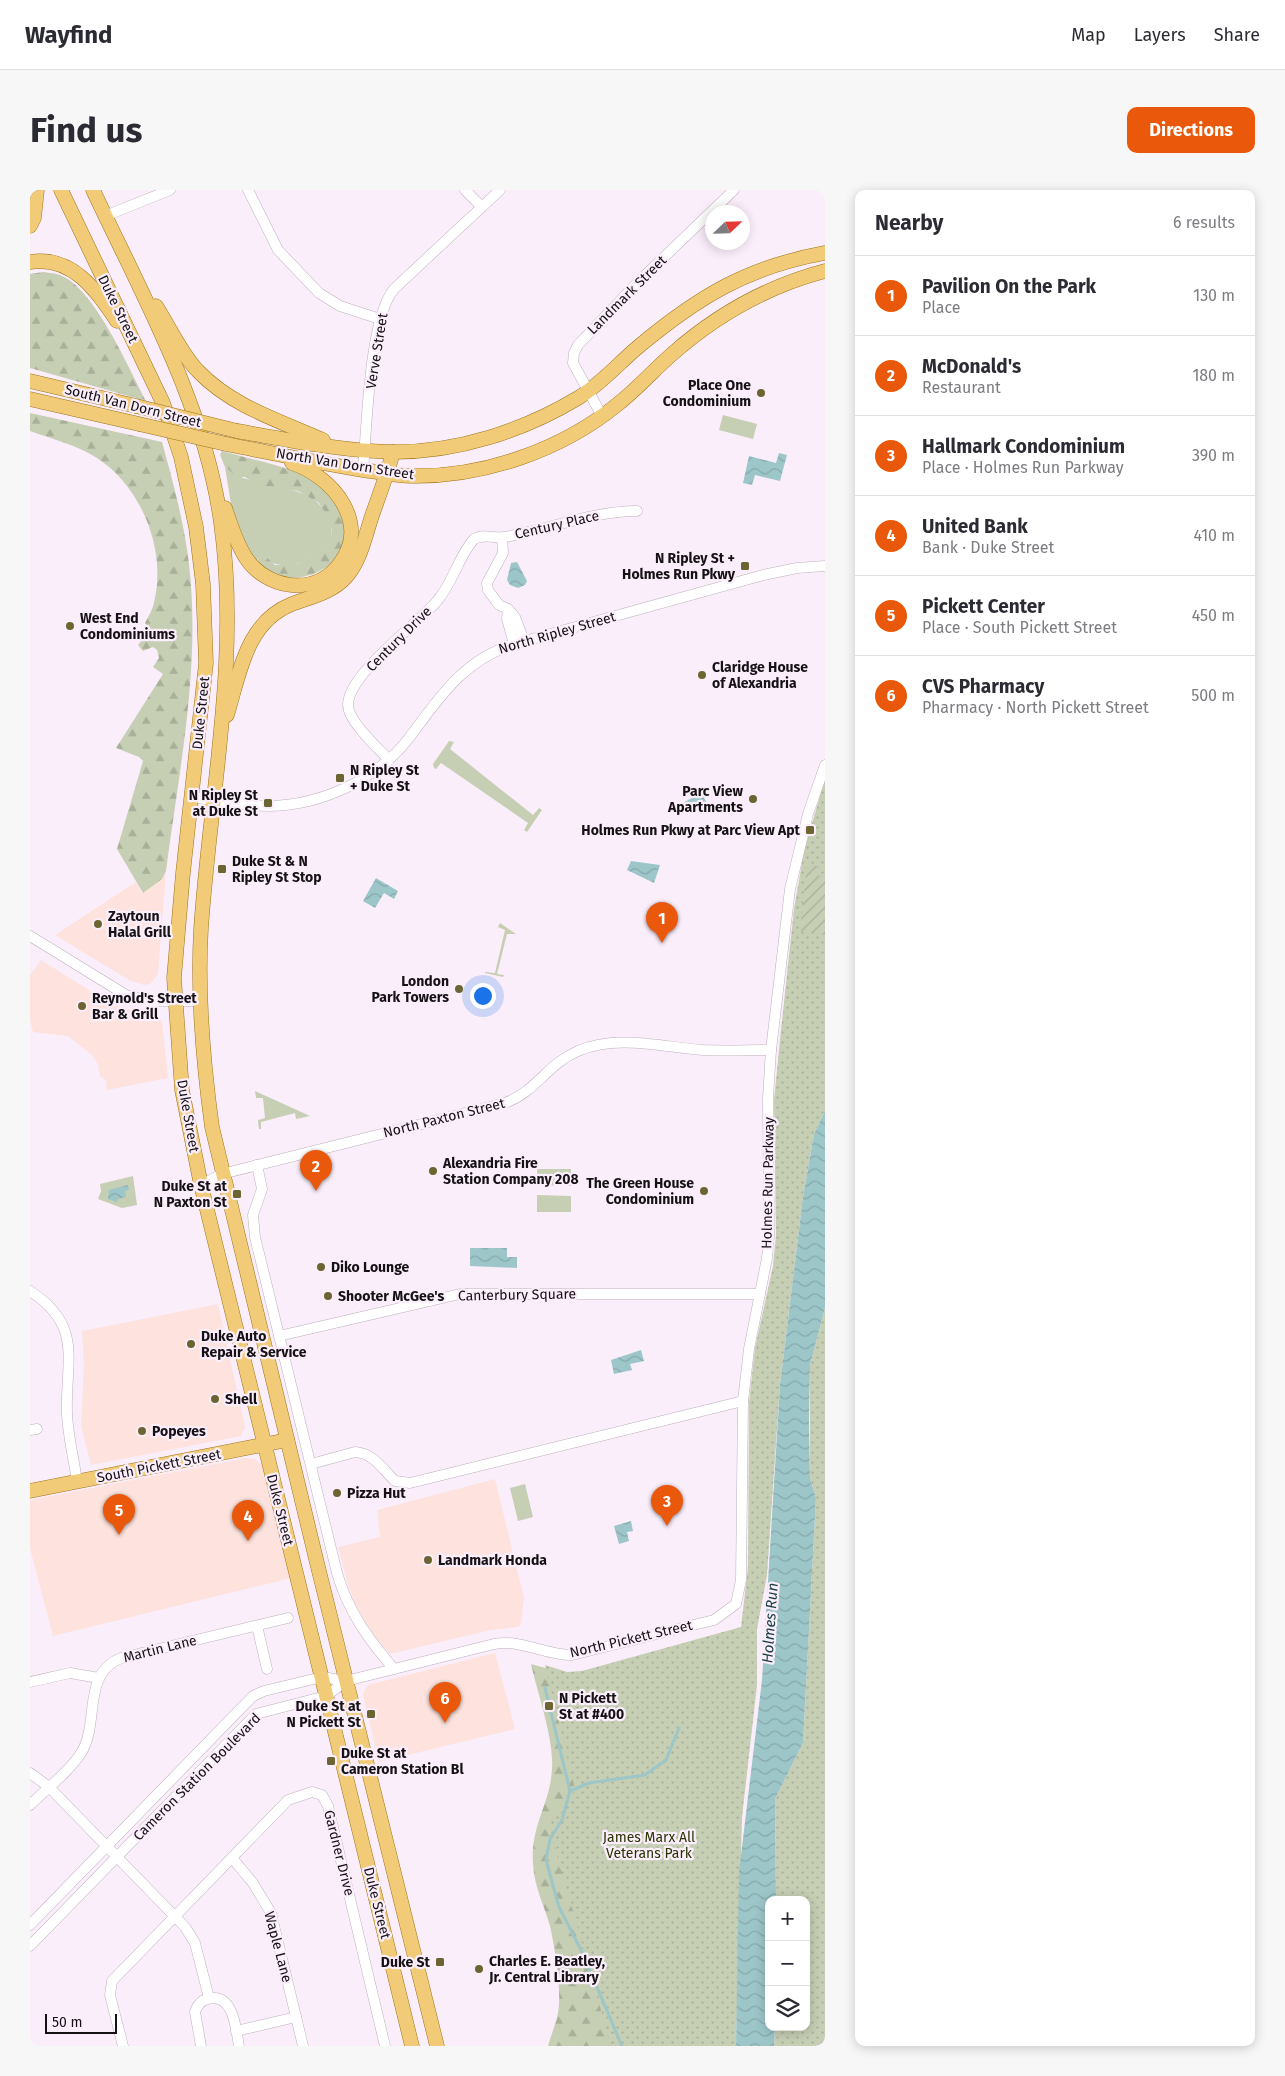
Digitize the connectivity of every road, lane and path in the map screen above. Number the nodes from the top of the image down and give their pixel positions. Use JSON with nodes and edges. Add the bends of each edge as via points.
{"nodes":[{"id":1,"x":37,"y":190,"type":"edge"},
{"id":2,"x":61,"y":190,"type":"edge"},
{"id":3,"x":93,"y":190,"type":"edge"},
{"id":4,"x":170,"y":190,"type":"edge"},
{"id":5,"x":248,"y":190,"type":"edge"},
{"id":6,"x":465,"y":190,"type":"edge"},
{"id":7,"x":500,"y":190,"type":"edge"},
{"id":8,"x":734,"y":190,"type":"edge"},
{"id":9,"x":482,"y":207,"type":"junction"},
{"id":10,"x":105,"y":216,"type":"junction"},
{"id":11,"x":30,"y":226,"type":"edge"},
{"id":12,"x":825,"y":253,"type":"edge"},
{"id":13,"x":30,"y":262,"type":"edge"},
{"id":14,"x":131,"y":268,"type":"junction"},
{"id":15,"x":825,"y":271,"type":"edge"},
{"id":16,"x":380,"y":319,"type":"junction"},
{"id":17,"x":148,"y":370,"type":"junction"},
{"id":18,"x":32,"y":381,"type":"edge"},
{"id":19,"x":587,"y":391,"type":"junction"},
{"id":20,"x":30,"y":399,"type":"edge"},
{"id":21,"x":602,"y":416,"type":"junction"},
{"id":22,"x":139,"y":424,"type":"joint"},
{"id":23,"x":237,"y":431,"type":"joint"},
{"id":24,"x":339,"y":448,"type":"junction"},
{"id":25,"x":249,"y":449,"type":"junction"},
{"id":26,"x":365,"y":450,"type":"junction"},
{"id":27,"x":394,"y":452,"type":"junction"},
{"id":28,"x":210,"y":463,"type":"junction"},
{"id":29,"x":363,"y":470,"type":"junction"},
{"id":30,"x":387,"y":473,"type":"junction"},
{"id":31,"x":637,"y":512,"type":"dead end"},
{"id":32,"x":502,"y":538,"type":"junction"},
{"id":33,"x":825,"y":566,"type":"edge"},
{"id":34,"x":519,"y":643,"type":"junction"},
{"id":35,"x":218,"y":744,"type":"junction"},
{"id":36,"x":389,"y":760,"type":"junction"},
{"id":37,"x":825,"y":765,"type":"edge"},
{"id":38,"x":192,"y":796,"type":"junction"},
{"id":39,"x":214,"y":801,"type":"junction"},
{"id":40,"x":30,"y":936,"type":"edge"},
{"id":41,"x":200,"y":1001,"type":"junction"},
{"id":42,"x":175,"y":1002,"type":"junction"},
{"id":43,"x":771,"y":1050,"type":"junction"},
{"id":44,"x":257,"y":1165,"type":"junction"},
{"id":45,"x":222,"y":1174,"type":"junction"},
{"id":46,"x":199,"y":1178,"type":"junction"},
{"id":47,"x":30,"y":1291,"type":"edge"},
{"id":48,"x":760,"y":1294,"type":"junction"},
{"id":49,"x":279,"y":1336,"type":"junction"},
{"id":50,"x":743,"y":1401,"type":"junction"},
{"id":51,"x":287,"y":1440,"type":"junction"},
{"id":52,"x":264,"y":1445,"type":"junction"},
{"id":53,"x":310,"y":1464,"type":"junction"},
{"id":54,"x":77,"y":1482,"type":"junction"},
{"id":55,"x":30,"y":1491,"type":"edge"},
{"id":56,"x":736,"y":1604,"type":"joint"},
{"id":57,"x":288,"y":1618,"type":"dead end"},
{"id":58,"x":257,"y":1626,"type":"junction"},
{"id":59,"x":394,"y":1669,"type":"junction"},
{"id":60,"x":267,"y":1670,"type":"dead end"},
{"id":61,"x":322,"y":1677,"type":"junction"},
{"id":62,"x":99,"y":1678,"type":"junction"},
{"id":63,"x":346,"y":1681,"type":"junction"},
{"id":64,"x":30,"y":1682,"type":"edge"},
{"id":65,"x":326,"y":1696,"type":"junction"},
{"id":66,"x":30,"y":1773,"type":"edge"},
{"id":67,"x":49,"y":1787,"type":"junction"},
{"id":68,"x":30,"y":1806,"type":"edge"},
{"id":69,"x":112,"y":1850,"type":"junction"},
{"id":70,"x":232,"y":1858,"type":"junction"},
{"id":71,"x":176,"y":1915,"type":"junction"},
{"id":72,"x":30,"y":1925,"type":"edge"},
{"id":73,"x":30,"y":1946,"type":"edge"},
{"id":74,"x":209,"y":1998,"type":"junction"},
{"id":75,"x":296,"y":2017,"type":"junction"},
{"id":76,"x":236,"y":2032,"type":"junction"},
{"id":77,"x":123,"y":2046,"type":"edge"},
{"id":78,"x":201,"y":2046,"type":"edge"},
{"id":79,"x":239,"y":2046,"type":"edge"},
{"id":80,"x":303,"y":2046,"type":"edge"},
{"id":81,"x":385,"y":2046,"type":"edge"},
{"id":82,"x":412,"y":2046,"type":"edge"},
{"id":83,"x":437,"y":2046,"type":"edge"}],
"edges":[{"from":1,"to":11,"type":"main road"},
{"from":2,"to":17,"type":"main road","name":"Duke Street"},
{"from":3,"to":10,"type":"main road","name":"Duke Street"},
{"from":4,"to":10,"type":"street"},
{"from":5,"to":16,"type":"street","via":[[278,250],[319,294],[340,306]]},
{"from":6,"to":9,"type":"street"},
{"from":7,"to":9,"type":"street","name":"Verve Street"},
{"from":8,"to":19,"type":"street","name":"Landmark Street","via":[[578,345],[573,363]]},
{"from":9,"to":16,"type":"street","name":"Verve Street","via":[[394,289],[385,302]]},
{"from":10,"to":14,"type":"main road","name":"Duke Street"},
{"from":12,"to":19,"type":"main road","name":"North Van Dorn Street","via":[[770,266],[717,289],[671,320]]},
{"from":13,"to":17,"type":"main road","via":[[46,260],[62,264],[85,280],[100,296]]},
{"from":14,"to":24,"type":"main road","via":[[197,370],[220,391]]},
{"from":14,"to":28,"type":"main road","name":"Duke Street","via":[[187,396]]},
{"from":15,"to":21,"type":"main road","name":"North Van Dorn Street","via":[[787,283],[728,313],[685,343]]},
{"from":16,"to":26,"type":"street","name":"Verve Street"},
{"from":17,"to":38,"type":"main road","name":"Duke Street","via":[[181,457],[200,552],[206,663]]},
{"from":18,"to":23,"type":"main road","name":"South Van Dorn Street","bridge":true},
{"from":19,"to":21,"type":"street","name":"Landmark Street"},
{"from":19,"to":27,"type":"main road","name":"North Van Dorn Street","via":[[534,421],[498,434],[438,449]]},
{"from":20,"to":22,"type":"main road","name":"South Van Dorn Street"},
{"from":21,"to":30,"type":"main road","name":"North Van Dorn Street","via":[[533,453],[474,471],[411,476]]},
{"from":22,"to":25,"type":"main road","name":"North Van Dorn Street","bridge":true},
{"from":23,"to":24,"type":"main road","name":"North Van Dorn Street"},
{"from":24,"to":26,"type":"main road","name":"North Van Dorn Street"},
{"from":25,"to":28,"type":"main road","via":[[300,465],[318,475],[338,494],[349,515],[350,540],[344,558],[329,575],[297,586],[279,584],[258,572],[239,546]]},
{"from":25,"to":29,"type":"main road","name":"North Van Dorn Street"},
{"from":26,"to":27,"type":"main road","name":"North Van Dorn Street"},
{"from":26,"to":29,"type":"street","name":"Verve Street"},
{"from":27,"to":30,"type":"main road"},
{"from":28,"to":35,"type":"main road","name":"Duke Street","via":[[221,523],[226,586],[227,625]]},
{"from":29,"to":30,"type":"main road","name":"North Van Dorn Street"},
{"from":30,"to":35,"type":"main road","via":[[360,551],[346,578],[325,592],[282,610],[252,637]]},
{"from":31,"to":32,"type":"street","name":"Century Place","via":[[615,511]]},
{"from":32,"to":34,"type":"street","name":"Century Place","via":[[503,553],[487,583],[492,598],[508,609],[507,619]]},
{"from":32,"to":36,"type":"street","name":"Century Drive","via":[[481,535],[474,539],[437,601],[375,661],[353,691],[348,707],[350,715]]},
{"from":33,"to":34,"type":"street","name":"North Ripley Street","via":[[764,575]]},
{"from":34,"to":36,"type":"street","name":"North Ripley Street","via":[[478,660],[448,686]]},
{"from":35,"to":39,"type":"main road","name":"Duke Street"},
{"from":36,"to":39,"type":"street","name":"North Ripley Street","via":[[347,787],[299,803],[271,806]]},
{"from":37,"to":43,"type":"street","name":"Holmes Run Parkway","via":[[808,814],[791,882]]},
{"from":38,"to":39,"type":"street","name":"North Ripley Street"},
{"from":38,"to":42,"type":"main road","name":"Duke Street","via":[[177,934]]},
{"from":39,"to":41,"type":"main road","name":"Duke Street","via":[[201,929]]},
{"from":40,"to":42,"type":"street","via":[[126,995],[142,1000]]},
{"from":41,"to":42,"type":"street"},
{"from":41,"to":45,"type":"main road","name":"Duke Street","via":[[204,1068]]},
{"from":42,"to":46,"type":"main road","name":"Duke Street","via":[[182,1090]]},
{"from":43,"to":44,"type":"street","name":"North Paxton Street","via":[[703,1050],[630,1042],[598,1044],[559,1061],[532,1089],[505,1103]]},
{"from":43,"to":48,"type":"street","name":"Holmes Run Parkway","via":[[768,1098],[770,1206],[767,1258]]},
{"from":44,"to":45,"type":"street","name":"North Paxton Street"},
{"from":44,"to":49,"type":"street","via":[[262,1189],[254,1209],[253,1230]]},
{"from":45,"to":46,"type":"street","name":"North Paxton Street"},
{"from":45,"to":51,"type":"main road","name":"Duke Street"},
{"from":46,"to":52,"type":"main road","name":"Duke Street"},
{"from":47,"to":54,"type":"street","via":[[55,1312],[67,1338],[70,1356],[67,1414]]},
{"from":48,"to":49,"type":"street","name":"Canterbury Square","via":[[460,1294]]},
{"from":48,"to":50,"type":"street","name":"Holmes Run Parkway"},
{"from":49,"to":53,"type":"street"},
{"from":50,"to":53,"type":"street","via":[[410,1483],[395,1481],[363,1453]]},
{"from":50,"to":56,"type":"street","name":"Holmes Run Parkway","via":[[741,1580]]},
{"from":51,"to":52,"type":"main road","name":"South Pickett Street"},
{"from":51,"to":63,"type":"main road","name":"Duke Street"},
{"from":52,"to":54,"type":"main road","name":"South Pickett Street"},
{"from":52,"to":61,"type":"main road","name":"Duke Street"},
{"from":53,"to":59,"type":"street","via":[[347,1601],[370,1641]]},
{"from":54,"to":55,"type":"main road","name":"South Pickett Street"},
{"from":56,"to":59,"type":"street","name":"North Pickett Street","via":[[714,1620],[572,1655],[506,1642]]},
{"from":57,"to":58,"type":"street","name":"Martin Lane"},
{"from":58,"to":60,"type":"street"},
{"from":58,"to":62,"type":"street","name":"Martin Lane","via":[[121,1658],[108,1665]]},
{"from":59,"to":63,"type":"street","name":"North Pickett Street"},
{"from":61,"to":63,"type":"street","name":"Cameron Station Boulevard"},
{"from":61,"to":65,"type":"main road","name":"Duke Street"},
{"from":61,"to":69,"type":"street","name":"Cameron Station Boulevard","via":[[264,1690],[253,1696]]},
{"from":62,"to":64,"type":"street","via":[[70,1673]]},
{"from":62,"to":67,"type":"street","via":[[82,1751]]},
{"from":63,"to":65,"type":"street","name":"Cameron Station Boulevard"},
{"from":63,"to":83,"type":"main road","name":"Duke Street"},
{"from":65,"to":69,"type":"street","name":"Cameron Station Boulevard","via":[[256,1714]]},
{"from":65,"to":82,"type":"main road","name":"Duke Street"},
{"from":66,"to":67,"type":"street"},
{"from":67,"to":68,"type":"street"},
{"from":67,"to":69,"type":"street"},
{"from":69,"to":71,"type":"street"},
{"from":69,"to":72,"type":"street","name":"Cameron Station Boulevard"},
{"from":69,"to":73,"type":"street","name":"Cameron Station Boulevard"},
{"from":70,"to":71,"type":"street","name":"Gardner Drive"},
{"from":70,"to":75,"type":"street","name":"Waple Lane","via":[[269,1908]]},
{"from":70,"to":81,"type":"street","name":"Gardner Drive","via":[[288,1800],[312,1792],[322,1795],[328,1806]]},
{"from":71,"to":74,"type":"street","via":[[195,1943]]},
{"from":71,"to":77,"type":"street","name":"Gardner Drive","via":[[112,1981],[110,1995]]},
{"from":74,"to":76,"type":"street","via":[[228,2004]]},
{"from":74,"to":78,"type":"street","via":[[200,2003],[195,2012]]},
{"from":75,"to":76,"type":"street"},
{"from":75,"to":80,"type":"street","name":"Waple Lane"},
{"from":76,"to":79,"type":"street"}]}
